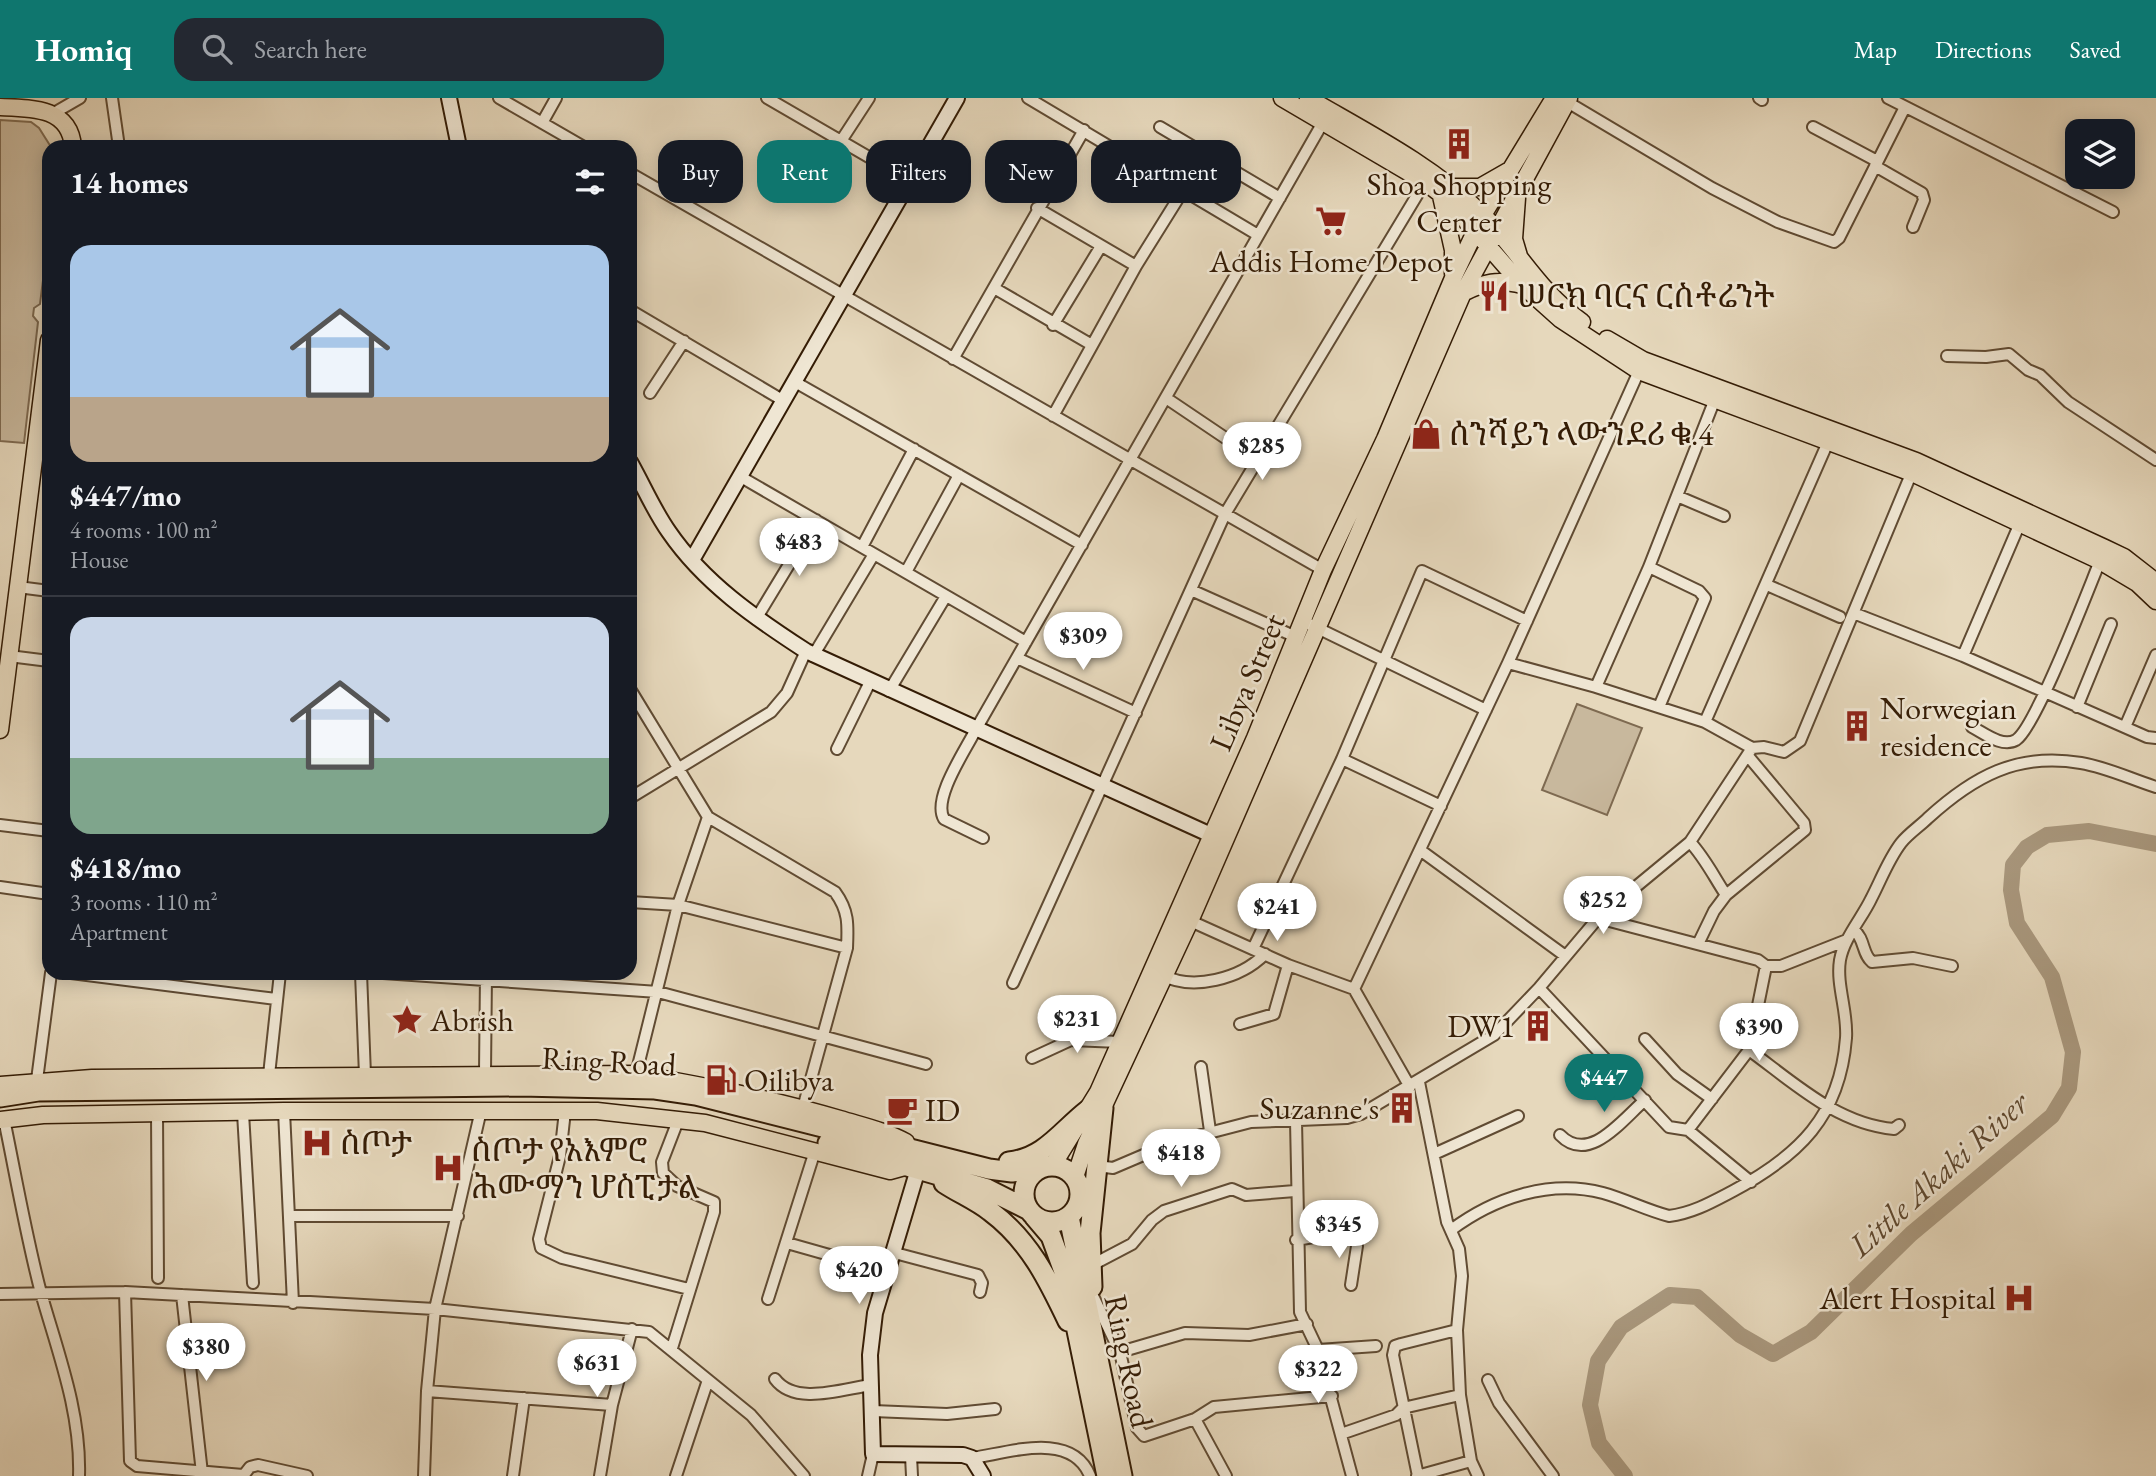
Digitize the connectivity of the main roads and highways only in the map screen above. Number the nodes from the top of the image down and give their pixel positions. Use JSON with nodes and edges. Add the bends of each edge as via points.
{"nodes":[{"id":1,"x":1282,"y":98,"type":"edge"},
{"id":2,"x":1308,"y":98,"type":"edge"},
{"id":3,"x":1563,"y":99,"type":"edge"},
{"id":4,"x":0,"y":107,"type":"edge"},
{"id":5,"x":1327,"y":116,"type":"junction"},
{"id":6,"x":71,"y":140,"type":"edge"},
{"id":7,"x":1515,"y":166,"type":"junction"},
{"id":8,"x":1519,"y":187,"type":"junction"},
{"id":9,"x":1446,"y":190,"type":"junction"},
{"id":10,"x":1483,"y":215,"type":"junction"},
{"id":11,"x":1496,"y":229,"type":"junction"},
{"id":12,"x":1475,"y":232,"type":"junction"},
{"id":13,"x":1485,"y":249,"type":"junction"},
{"id":14,"x":1520,"y":261,"type":"junction"},
{"id":15,"x":1453,"y":278,"type":"junction"},
{"id":16,"x":1522,"y":285,"type":"junction"},
{"id":17,"x":1463,"y":293,"type":"junction"},
{"id":18,"x":42,"y":431,"type":"edge"},
{"id":19,"x":1914,"y":467,"type":"junction"},
{"id":20,"x":2156,"y":582,"type":"edge"},
{"id":21,"x":2156,"y":601,"type":"edge"},
{"id":22,"x":1310,"y":625,"type":"junction"},
{"id":23,"x":0,"y":730,"type":"edge"},
{"id":24,"x":1183,"y":918,"type":"junction"},
{"id":25,"x":0,"y":1085,"type":"edge"},
{"id":26,"x":0,"y":1097,"type":"edge"},
{"id":27,"x":1095,"y":1109,"type":"junction"},
{"id":28,"x":1,"y":1116,"type":"edge"},
{"id":29,"x":960,"y":1163,"type":"junction"},
{"id":30,"x":917,"y":1164,"type":"junction"},
{"id":31,"x":1046,"y":1167,"type":"junction"},
{"id":32,"x":1075,"y":1177,"type":"junction"},
{"id":33,"x":1031,"y":1213,"type":"junction"},
{"id":34,"x":1069,"y":1217,"type":"junction"},
{"id":35,"x":1092,"y":1323,"type":"junction"},
{"id":36,"x":1080,"y":1343,"type":"junction"},
{"id":37,"x":1107,"y":1476,"type":"edge"},
{"id":38,"x":1122,"y":1476,"type":"edge"}],
"edges":[{"from":1,"to":5,"type":"main road"},
{"from":2,"to":5,"type":"main road"},
{"from":3,"to":7,"type":"main road","name":"Libya Street"},
{"from":3,"to":8,"type":"main road","name":"Libya Street"},
{"from":4,"to":6,"type":"main road","via":[[54,113],[67,127]]},
{"from":5,"to":9,"type":"main road","via":[[1425,182]]},
{"from":5,"to":9,"type":"main road","via":[[1417,161]]},
{"from":7,"to":9,"type":"main road","via":[[1479,187]]},
{"from":7,"to":10,"type":"main road","name":"Libya Street"},
{"from":8,"to":11,"type":"main road","name":"Libya Street"},
{"from":8,"to":14,"type":"main road","via":[[1514,239]]},
{"from":9,"to":10,"type":"main road"},
{"from":9,"to":12,"type":"main road"},
{"from":9,"to":15,"type":"main road"},
{"from":10,"to":11,"type":"main road"},
{"from":10,"to":12,"type":"main road","name":"Libya Street"},
{"from":11,"to":13,"type":"main road","name":"Libya Street"},
{"from":11,"to":14,"type":"main road"},
{"from":12,"to":13,"type":"main road"},
{"from":12,"to":15,"type":"main road","name":"Libya Street"},
{"from":13,"to":16,"type":"main road"},
{"from":13,"to":17,"type":"main road","name":"Libya Street"},
{"from":14,"to":19,"type":"main road","via":[[1567,311],[1643,360]]},
{"from":15,"to":22,"type":"main road","name":"Libya Street","via":[[1324,570]]},
{"from":16,"to":17,"type":"main road","via":[[1484,282]]},
{"from":16,"to":19,"type":"main road","via":[[1560,319],[1639,371],[1828,442]]},
{"from":17,"to":22,"type":"main road","name":"Libya Street"},
{"from":18,"to":23,"type":"main road"},
{"from":19,"to":20,"type":"main road","via":[[2114,552]]},
{"from":19,"to":21,"type":"main road","via":[[2100,561],[2137,583]]},
{"from":22,"to":24,"type":"main road","name":"Libya Street"},
{"from":22,"to":24,"type":"main road","name":"Libya Street","via":[[1296,637],[1211,835]]},
{"from":24,"to":27,"type":"main road","name":"Libya Street","via":[[1162,975]]},
{"from":24,"to":27,"type":"main road","name":"Libya Street","via":[[1120,1042]]},
{"from":25,"to":30,"type":"main road","via":[[37,1080],[269,1075],[636,1074],[803,1108],[891,1135],[906,1141]]},
{"from":26,"to":30,"type":"highway","name":"Ring Road","via":[[38,1091],[267,1088],[655,1089],[696,1096]]},
{"from":27,"to":29,"type":"highway","via":[[1028,1160]]},
{"from":27,"to":31,"type":"main road","name":"Libya Street"},
{"from":27,"to":32,"type":"main road","name":"Libya Street"},
{"from":27,"to":35,"type":"highway"},
{"from":28,"to":30,"type":"main road","via":[[565,1111],[679,1118],[890,1171]]},
{"from":28,"to":30,"type":"highway","name":"Ring Road","via":[[53,1104],[632,1101],[709,1111]]},
{"from":29,"to":30,"type":"highway","name":"Ring Road"},
{"from":29,"to":31,"type":"highway","name":"Ring Road","via":[[1012,1172]]},
{"from":30,"to":33,"type":"highway","name":"Ring Road","via":[[1007,1196]]},
{"from":30,"to":36,"type":"highway","via":[[990,1211],[1021,1240],[1044,1270]]},
{"from":31,"to":32,"type":"highway","via":[[1062,1167]]},
{"from":31,"to":33,"type":"highway","via":[[1024,1188]]},
{"from":32,"to":34,"type":"highway","via":[[1079,1202]]},
{"from":33,"to":34,"type":"highway","via":[[1047,1222]]},
{"from":33,"to":36,"type":"highway","name":"Ring Road","via":[[1059,1253]]},
{"from":34,"to":35,"type":"highway","name":"Ring Road"},
{"from":35,"to":38,"type":"highway","name":"Ring Road"},
{"from":36,"to":37,"type":"highway","name":"Ring Road"}]}
